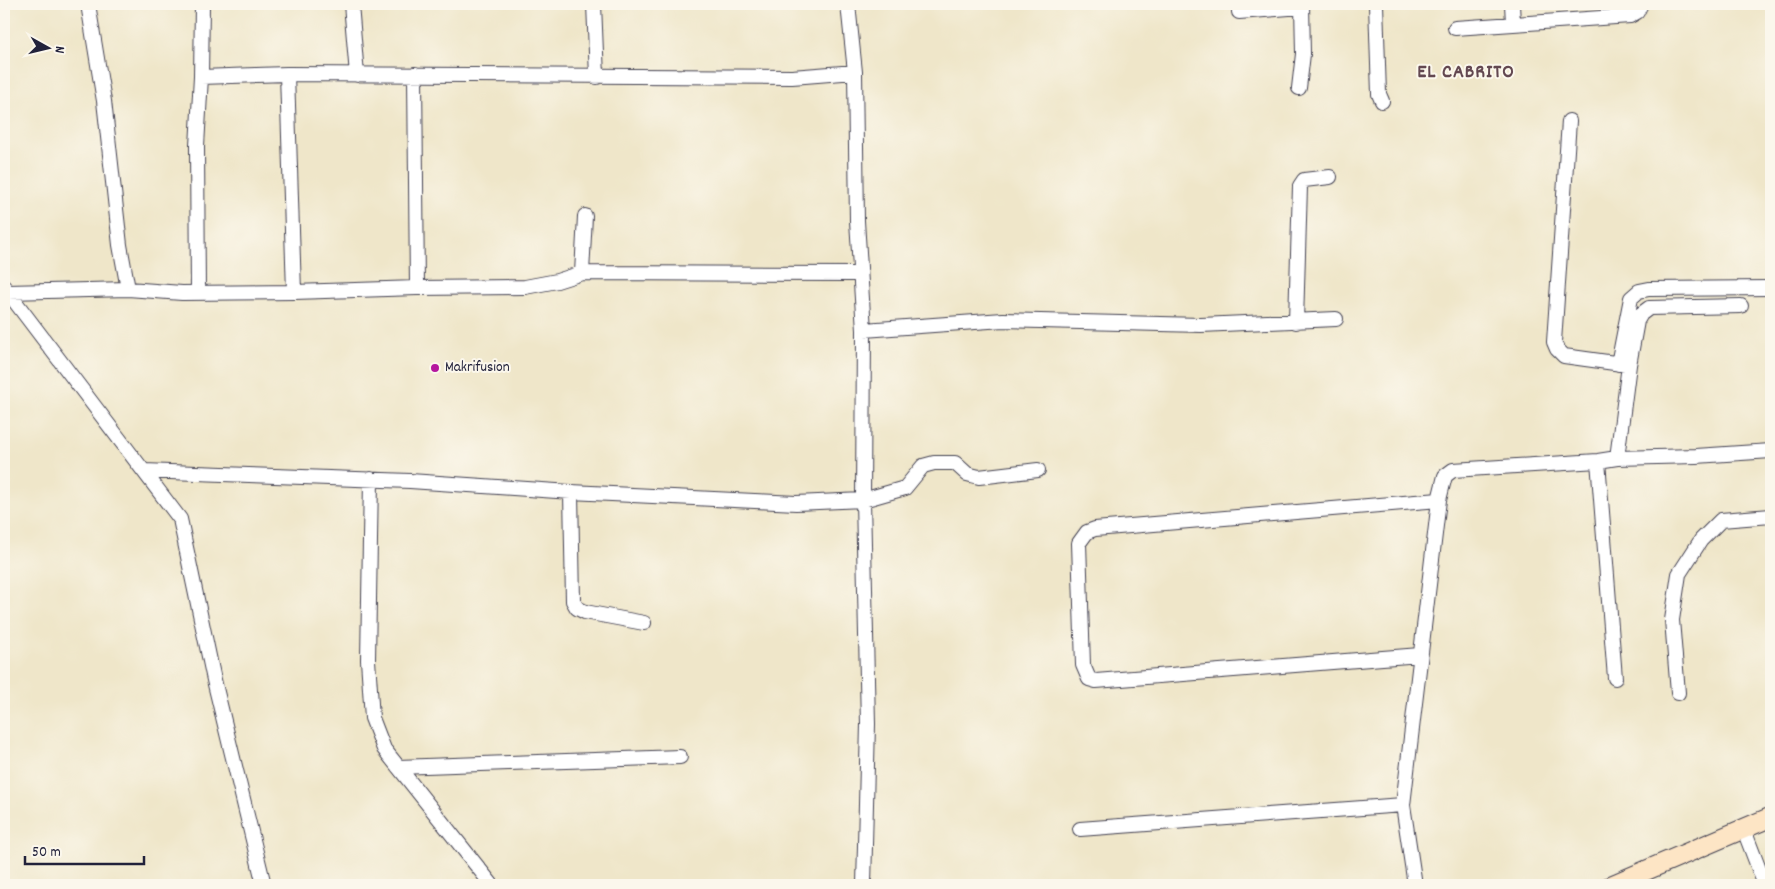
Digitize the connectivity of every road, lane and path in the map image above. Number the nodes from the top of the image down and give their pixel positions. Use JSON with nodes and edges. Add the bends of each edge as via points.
{"nodes":[{"id":1,"x":88,"y":4,"type":"edge"},
{"id":2,"x":202,"y":4,"type":"edge"},
{"id":3,"x":351,"y":4,"type":"edge"},
{"id":4,"x":594,"y":4,"type":"edge"},
{"id":5,"x":848,"y":4,"type":"edge"},
{"id":6,"x":1376,"y":4,"type":"edge"},
{"id":7,"x":1512,"y":4,"type":"edge"},
{"id":8,"x":1641,"y":4,"type":"edge"},
{"id":9,"x":1302,"y":5,"type":"edge"},
{"id":10,"x":1240,"y":12,"type":"dead end"},
{"id":11,"x":1513,"y":23,"type":"junction"},
{"id":12,"x":1455,"y":28,"type":"dead end"},
{"id":13,"x":855,"y":72,"type":"junction"},
{"id":14,"x":287,"y":74,"type":"junction"},
{"id":15,"x":415,"y":74,"type":"junction"},
{"id":16,"x":357,"y":75,"type":"junction"},
{"id":17,"x":201,"y":77,"type":"junction"},
{"id":18,"x":597,"y":77,"type":"junction"},
{"id":19,"x":1299,"y":88,"type":"dead end"},
{"id":20,"x":1382,"y":101,"type":"dead end"},
{"id":21,"x":1570,"y":121,"type":"dead end"},
{"id":22,"x":1330,"y":177,"type":"dead end"},
{"id":23,"x":585,"y":216,"type":"dead end"},
{"id":24,"x":582,"y":273,"type":"junction"},
{"id":25,"x":860,"y":274,"type":"junction"},
{"id":26,"x":417,"y":288,"type":"junction"},
{"id":27,"x":1771,"y":288,"type":"edge"},
{"id":28,"x":6,"y":289,"type":"edge"},
{"id":29,"x":128,"y":289,"type":"junction"},
{"id":30,"x":294,"y":292,"type":"junction"},
{"id":31,"x":198,"y":293,"type":"junction"},
{"id":32,"x":1741,"y":306,"type":"dead end"},
{"id":33,"x":1336,"y":320,"type":"dead end"},
{"id":34,"x":1296,"y":322,"type":"junction"},
{"id":35,"x":864,"y":330,"type":"junction"},
{"id":36,"x":1624,"y":364,"type":"junction"},
{"id":37,"x":1771,"y":451,"type":"edge"},
{"id":38,"x":1617,"y":458,"type":"junction"},
{"id":39,"x":1598,"y":461,"type":"junction"},
{"id":40,"x":144,"y":470,"type":"junction"},
{"id":41,"x":1038,"y":470,"type":"dead end"},
{"id":42,"x":371,"y":479,"type":"junction"},
{"id":43,"x":571,"y":492,"type":"junction"},
{"id":44,"x":863,"y":500,"type":"junction"},
{"id":45,"x":1438,"y":500,"type":"junction"},
{"id":46,"x":1771,"y":516,"type":"edge"},
{"id":47,"x":644,"y":622,"type":"dead end"},
{"id":48,"x":1420,"y":656,"type":"junction"},
{"id":49,"x":1615,"y":678,"type":"dead end"},
{"id":50,"x":1678,"y":693,"type":"dead end"},
{"id":51,"x":680,"y":757,"type":"dead end"},
{"id":52,"x":398,"y":767,"type":"junction"},
{"id":53,"x":1403,"y":805,"type":"junction"},
{"id":54,"x":1771,"y":817,"type":"edge"},
{"id":55,"x":1080,"y":829,"type":"dead end"},
{"id":56,"x":1744,"y":830,"type":"junction"},
{"id":57,"x":264,"y":885,"type":"edge"},
{"id":58,"x":492,"y":885,"type":"edge"},
{"id":59,"x":864,"y":885,"type":"edge"},
{"id":60,"x":1416,"y":885,"type":"edge"},
{"id":61,"x":1612,"y":885,"type":"edge"},
{"id":62,"x":1765,"y":885,"type":"edge"}],
"edges":[{"from":1,"to":29,"type":"street"},
{"from":2,"to":17,"type":"street"},
{"from":3,"to":16,"type":"street"},
{"from":4,"to":18,"type":"street"},
{"from":5,"to":13,"type":"street"},
{"from":6,"to":20,"type":"street","via":[[1379,94]]},
{"from":7,"to":11,"type":"street"},
{"from":8,"to":11,"type":"street","via":[[1630,16]]},
{"from":9,"to":10,"type":"street"},
{"from":9,"to":19,"type":"street"},
{"from":11,"to":12,"type":"street"},
{"from":13,"to":18,"type":"street","via":[[792,77]]},
{"from":13,"to":25,"type":"street"},
{"from":14,"to":16,"type":"street"},
{"from":14,"to":17,"type":"street"},
{"from":14,"to":30,"type":"street"},
{"from":15,"to":16,"type":"street"},
{"from":15,"to":18,"type":"street"},
{"from":15,"to":26,"type":"street"},
{"from":17,"to":31,"type":"street","via":[[197,146]]},
{"from":21,"to":36,"type":"street","via":[[1554,342],[1564,356]]},
{"from":22,"to":34,"type":"street","via":[[1304,180],[1300,186]]},
{"from":23,"to":24,"type":"street"},
{"from":24,"to":25,"type":"street"},
{"from":24,"to":26,"type":"street","via":[[525,287]]},
{"from":25,"to":35,"type":"street"},
{"from":26,"to":30,"type":"street"},
{"from":27,"to":36,"type":"street","via":[[1639,291],[1631,298]]},
{"from":28,"to":29,"type":"street"},
{"from":28,"to":40,"type":"street"},
{"from":29,"to":31,"type":"street"},
{"from":30,"to":31,"type":"street"},
{"from":32,"to":36,"type":"street","via":[[1649,308],[1637,321]]},
{"from":33,"to":34,"type":"street"},
{"from":34,"to":35,"type":"street","via":[[1201,325],[1003,320]]},
{"from":35,"to":44,"type":"street"},
{"from":36,"to":38,"type":"street"},
{"from":37,"to":38,"type":"street"},
{"from":38,"to":39,"type":"street"},
{"from":39,"to":45,"type":"street","via":[[1453,470],[1445,476]]},
{"from":39,"to":49,"type":"street"},
{"from":40,"to":42,"type":"street"},
{"from":40,"to":57,"type":"street","via":[[180,519],[214,680]]},
{"from":41,"to":44,"type":"street","via":[[979,477],[967,474],[955,463],[934,463],[923,466],[905,488]]},
{"from":42,"to":43,"type":"street"},
{"from":42,"to":52,"type":"street","via":[[368,660],[372,718],[384,749]]},
{"from":43,"to":44,"type":"street","via":[[796,503]]},
{"from":43,"to":47,"type":"street","via":[[574,601],[577,608]]},
{"from":44,"to":59,"type":"street","via":[[868,724]]},
{"from":45,"to":48,"type":"street"},
{"from":45,"to":48,"type":"street","via":[[1096,529],[1087,532],[1080,543],[1083,665],[1089,678],[1096,681]]},
{"from":46,"to":50,"type":"street","via":[[1721,520],[1701,540],[1679,574],[1672,620]]},
{"from":48,"to":53,"type":"street"},
{"from":51,"to":52,"type":"street"},
{"from":52,"to":58,"type":"street"},
{"from":53,"to":55,"type":"street"},
{"from":53,"to":60,"type":"street"},
{"from":54,"to":56,"type":"street"},
{"from":56,"to":61,"type":"street"},
{"from":56,"to":62,"type":"street"}]}
